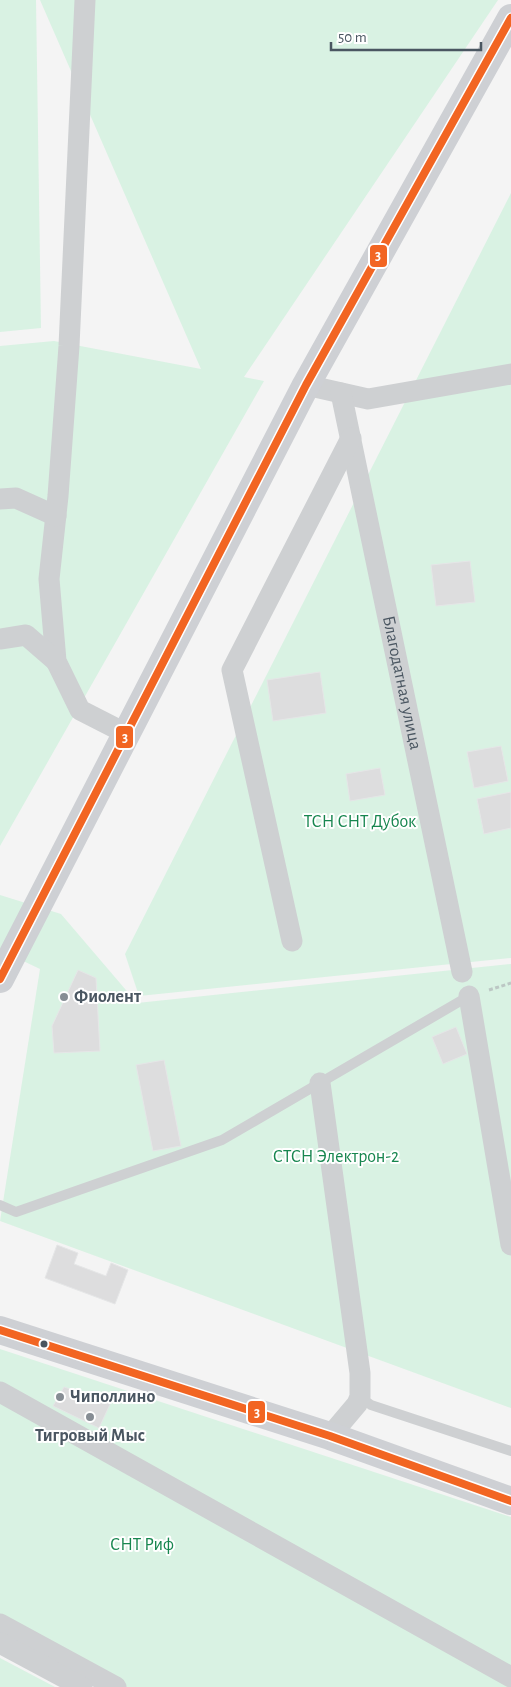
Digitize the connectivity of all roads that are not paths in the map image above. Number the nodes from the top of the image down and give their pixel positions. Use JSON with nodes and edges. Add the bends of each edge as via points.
{"nodes":[{"id":1,"x":85,"y":0,"type":"edge"},
{"id":2,"x":511,"y":18,"type":"edge"},
{"id":3,"x":511,"y":374,"type":"edge"},
{"id":4,"x":306,"y":385,"type":"junction"},
{"id":5,"x":341,"y":393,"type":"junction"},
{"id":6,"x":351,"y":438,"type":"junction"},
{"id":7,"x":0,"y":500,"type":"edge"},
{"id":8,"x":56,"y":516,"type":"junction"},
{"id":9,"x":0,"y":639,"type":"edge"},
{"id":10,"x":56,"y":661,"type":"junction"},
{"id":11,"x":126,"y":734,"type":"junction"},
{"id":12,"x":292,"y":941,"type":"dead end"},
{"id":13,"x":462,"y":972,"type":"dead end"},
{"id":14,"x":0,"y":979,"type":"edge"},
{"id":15,"x":469,"y":996,"type":"joint"},
{"id":16,"x":320,"y":1083,"type":"junction"},
{"id":17,"x":0,"y":1205,"type":"edge"},
{"id":18,"x":511,"y":1245,"type":"edge"},
{"id":19,"x":0,"y":1330,"type":"edge"},
{"id":20,"x":0,"y":1392,"type":"edge"},
{"id":21,"x":360,"y":1397,"type":"junction"},
{"id":22,"x":330,"y":1436,"type":"junction"},
{"id":23,"x":511,"y":1451,"type":"edge"},
{"id":24,"x":511,"y":1501,"type":"edge"},
{"id":25,"x":0,"y":1624,"type":"edge"},
{"id":26,"x":0,"y":1643,"type":"edge"},
{"id":27,"x":511,"y":1677,"type":"edge"},
{"id":28,"x":82,"y":1687,"type":"edge"},
{"id":29,"x":116,"y":1687,"type":"edge"}],
"edges":[{"from":1,"to":8,"type":"street","via":[[69,346]]},
{"from":2,"to":4,"type":"main road"},
{"from":3,"to":5,"type":"street","via":[[368,399]]},
{"from":4,"to":5,"type":"street"},
{"from":4,"to":11,"type":"main road"},
{"from":5,"to":6,"type":"street","name":"Благодатная улица"},
{"from":6,"to":12,"type":"street","via":[[232,670]]},
{"from":6,"to":13,"type":"street","name":"Благодатная улица"},
{"from":7,"to":8,"type":"street","via":[[16,498]]},
{"from":8,"to":10,"type":"street","via":[[49,578]]},
{"from":9,"to":10,"type":"street","via":[[26,636]]},
{"from":10,"to":11,"type":"street","via":[[80,710]]},
{"from":11,"to":14,"type":"main road"},
{"from":15,"to":16,"type":"lane"},
{"from":15,"to":18,"type":"street"},
{"from":16,"to":17,"type":"lane","via":[[222,1140],[16,1212]]},
{"from":16,"to":21,"type":"street","via":[[359,1364]]},
{"from":19,"to":22,"type":"main road"},
{"from":20,"to":27,"type":"street"},
{"from":21,"to":22,"type":"street"},
{"from":21,"to":23,"type":"lane","via":[[371,1405]]},
{"from":22,"to":24,"type":"main road"},
{"from":25,"to":29,"type":"street"},
{"from":26,"to":28,"type":"street"}]}
